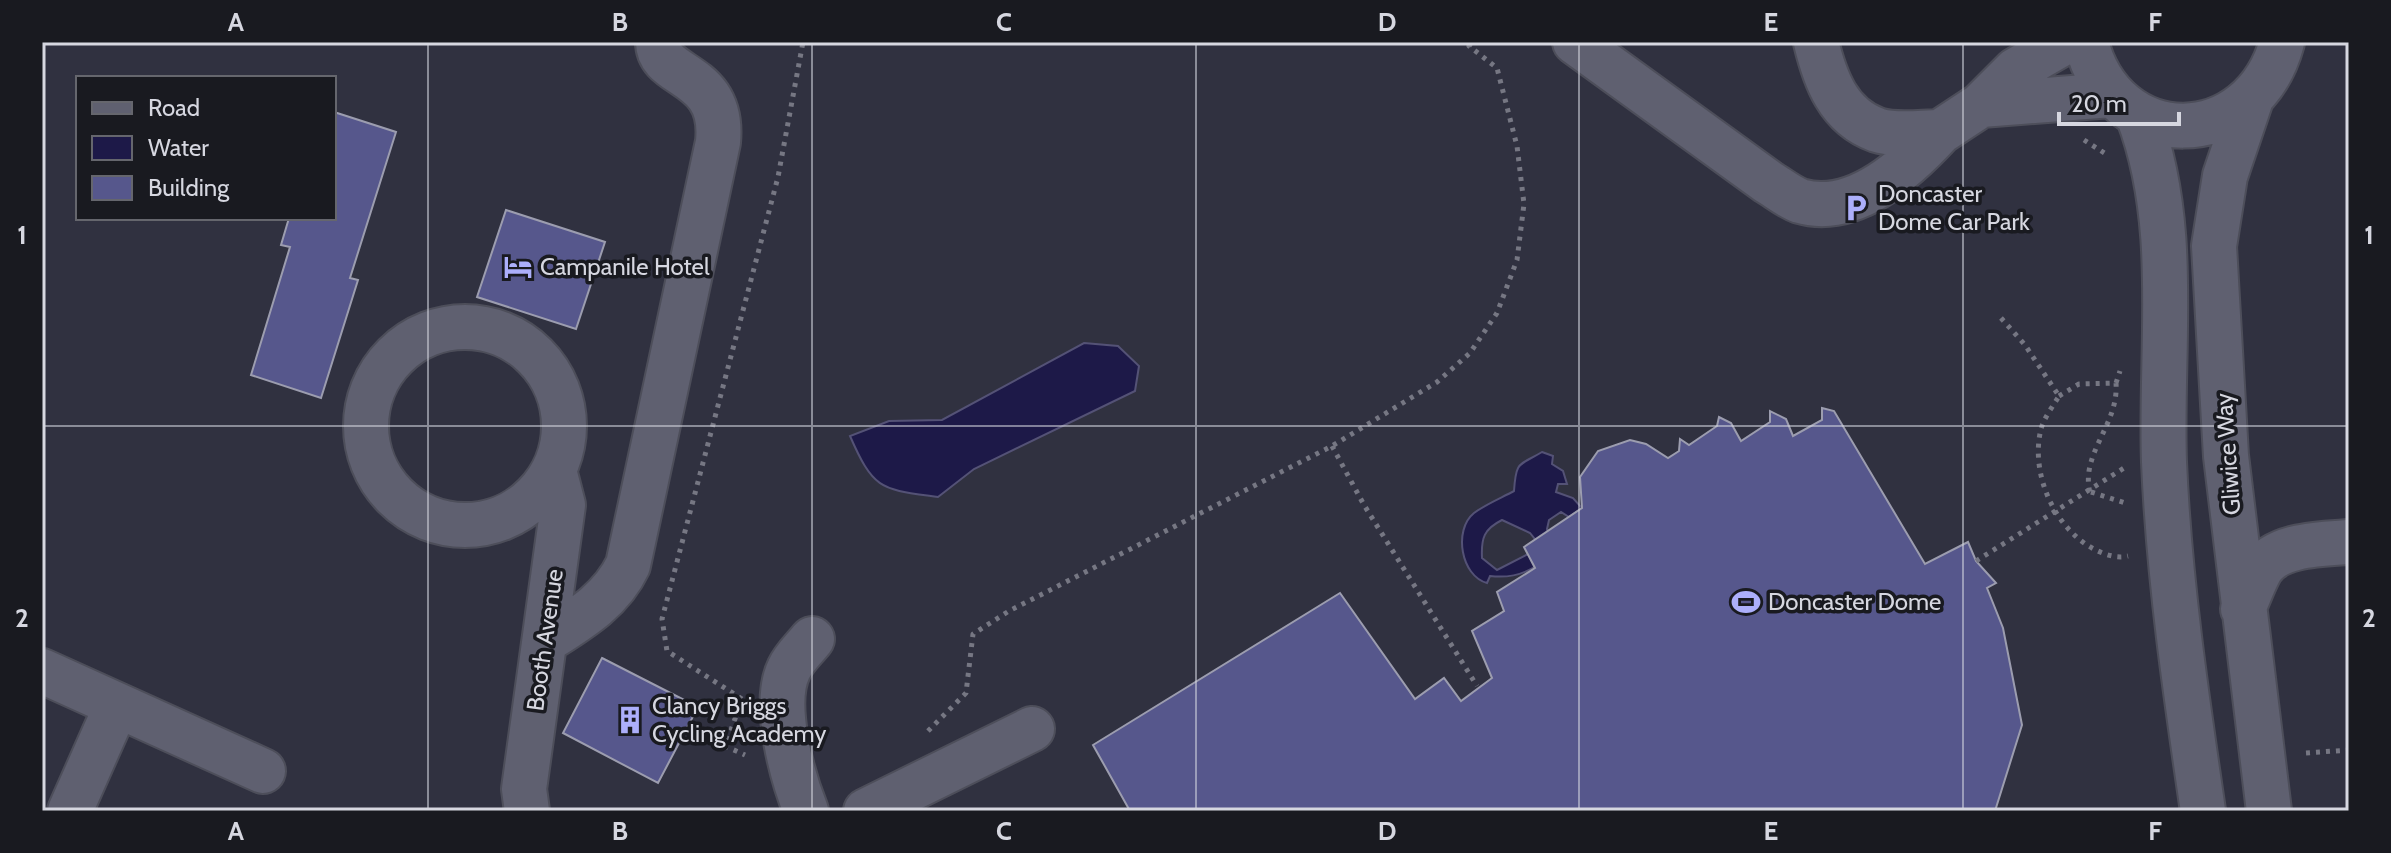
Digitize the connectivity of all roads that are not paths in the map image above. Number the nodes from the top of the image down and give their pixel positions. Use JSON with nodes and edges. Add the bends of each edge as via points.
{"nodes":[{"id":1,"x":658,"y":42,"type":"edge"},
{"id":2,"x":1575,"y":42,"type":"edge"},
{"id":3,"x":1816,"y":42,"type":"edge"},
{"id":4,"x":2065,"y":42,"type":"edge"},
{"id":5,"x":2086,"y":42,"type":"edge"},
{"id":6,"x":2282,"y":42,"type":"edge"},
{"id":7,"x":2251,"y":99,"type":"junction"},
{"id":8,"x":1981,"y":105,"type":"junction"},
{"id":9,"x":2124,"y":105,"type":"junction"},
{"id":10,"x":1940,"y":132,"type":"junction"},
{"id":11,"x":554,"y":470,"type":"junction"},
{"id":12,"x":2349,"y":542,"type":"edge"},
{"id":13,"x":2243,"y":609,"type":"junction"},
{"id":14,"x":812,"y":639,"type":"dead end"},
{"id":15,"x":545,"y":641,"type":"junction"},
{"id":16,"x":42,"y":671,"type":"edge"},
{"id":17,"x":117,"y":705,"type":"junction"},
{"id":18,"x":1032,"y":729,"type":"dead end"},
{"id":19,"x":263,"y":771,"type":"dead end"},
{"id":20,"x":799,"y":794,"type":"edge"},
{"id":21,"x":70,"y":811,"type":"edge"},
{"id":22,"x":527,"y":811,"type":"edge"},
{"id":23,"x":866,"y":811,"type":"edge"},
{"id":24,"x":2203,"y":811,"type":"edge"},
{"id":25,"x":2269,"y":811,"type":"edge"}],
"edges":[{"from":1,"to":15,"type":"street","via":[[664,60],[714,100],[720,120],[718,142],[628,565],[604,599]]},
{"from":2,"to":10,"type":"street","via":[[1799,201],[1826,205],[1851,199],[1913,162]]},
{"from":3,"to":10,"type":"street","via":[[1833,94],[1847,112],[1878,130]]},
{"from":4,"to":8,"type":"street","via":[[2016,70]]},
{"from":5,"to":9,"type":"street","via":[[2092,65]]},
{"from":6,"to":7,"type":"street","via":[[2275,68]]},
{"from":7,"to":9,"type":"street","via":[[2206,123],[2171,125]]},
{"from":7,"to":13,"type":"street","name":"Gliwice Way","via":[[2225,176],[2214,246],[2226,456]]},
{"from":8,"to":9,"type":"street","via":[[2045,100]]},
{"from":8,"to":10,"type":"street"},
{"from":9,"to":24,"type":"street","via":[[2152,151],[2162,197],[2170,567]]},
{"from":11,"to":11,"type":"street","name":"Booth Avenue","via":[[564,439],[562,406],[551,377],[531,351],[503,335],[472,327],[439,330],[410,343],[386,365],[371,394],[365,426],[371,459],[387,488],[411,510],[442,523],[476,525],[497,519],[535,497]]},
{"from":11,"to":15,"type":"street","name":"Booth Avenue","via":[[563,505]]},
{"from":12,"to":13,"type":"street","via":[[2274,555]]},
{"from":13,"to":25,"type":"street","name":"Gliwice Way"},
{"from":14,"to":20,"type":"street","via":[[788,670],[782,720]]},
{"from":15,"to":22,"type":"street","name":"Booth Avenue","via":[[524,789]]},
{"from":16,"to":17,"type":"street"},
{"from":17,"to":19,"type":"street"},
{"from":17,"to":21,"type":"street"},
{"from":18,"to":23,"type":"street"}]}
